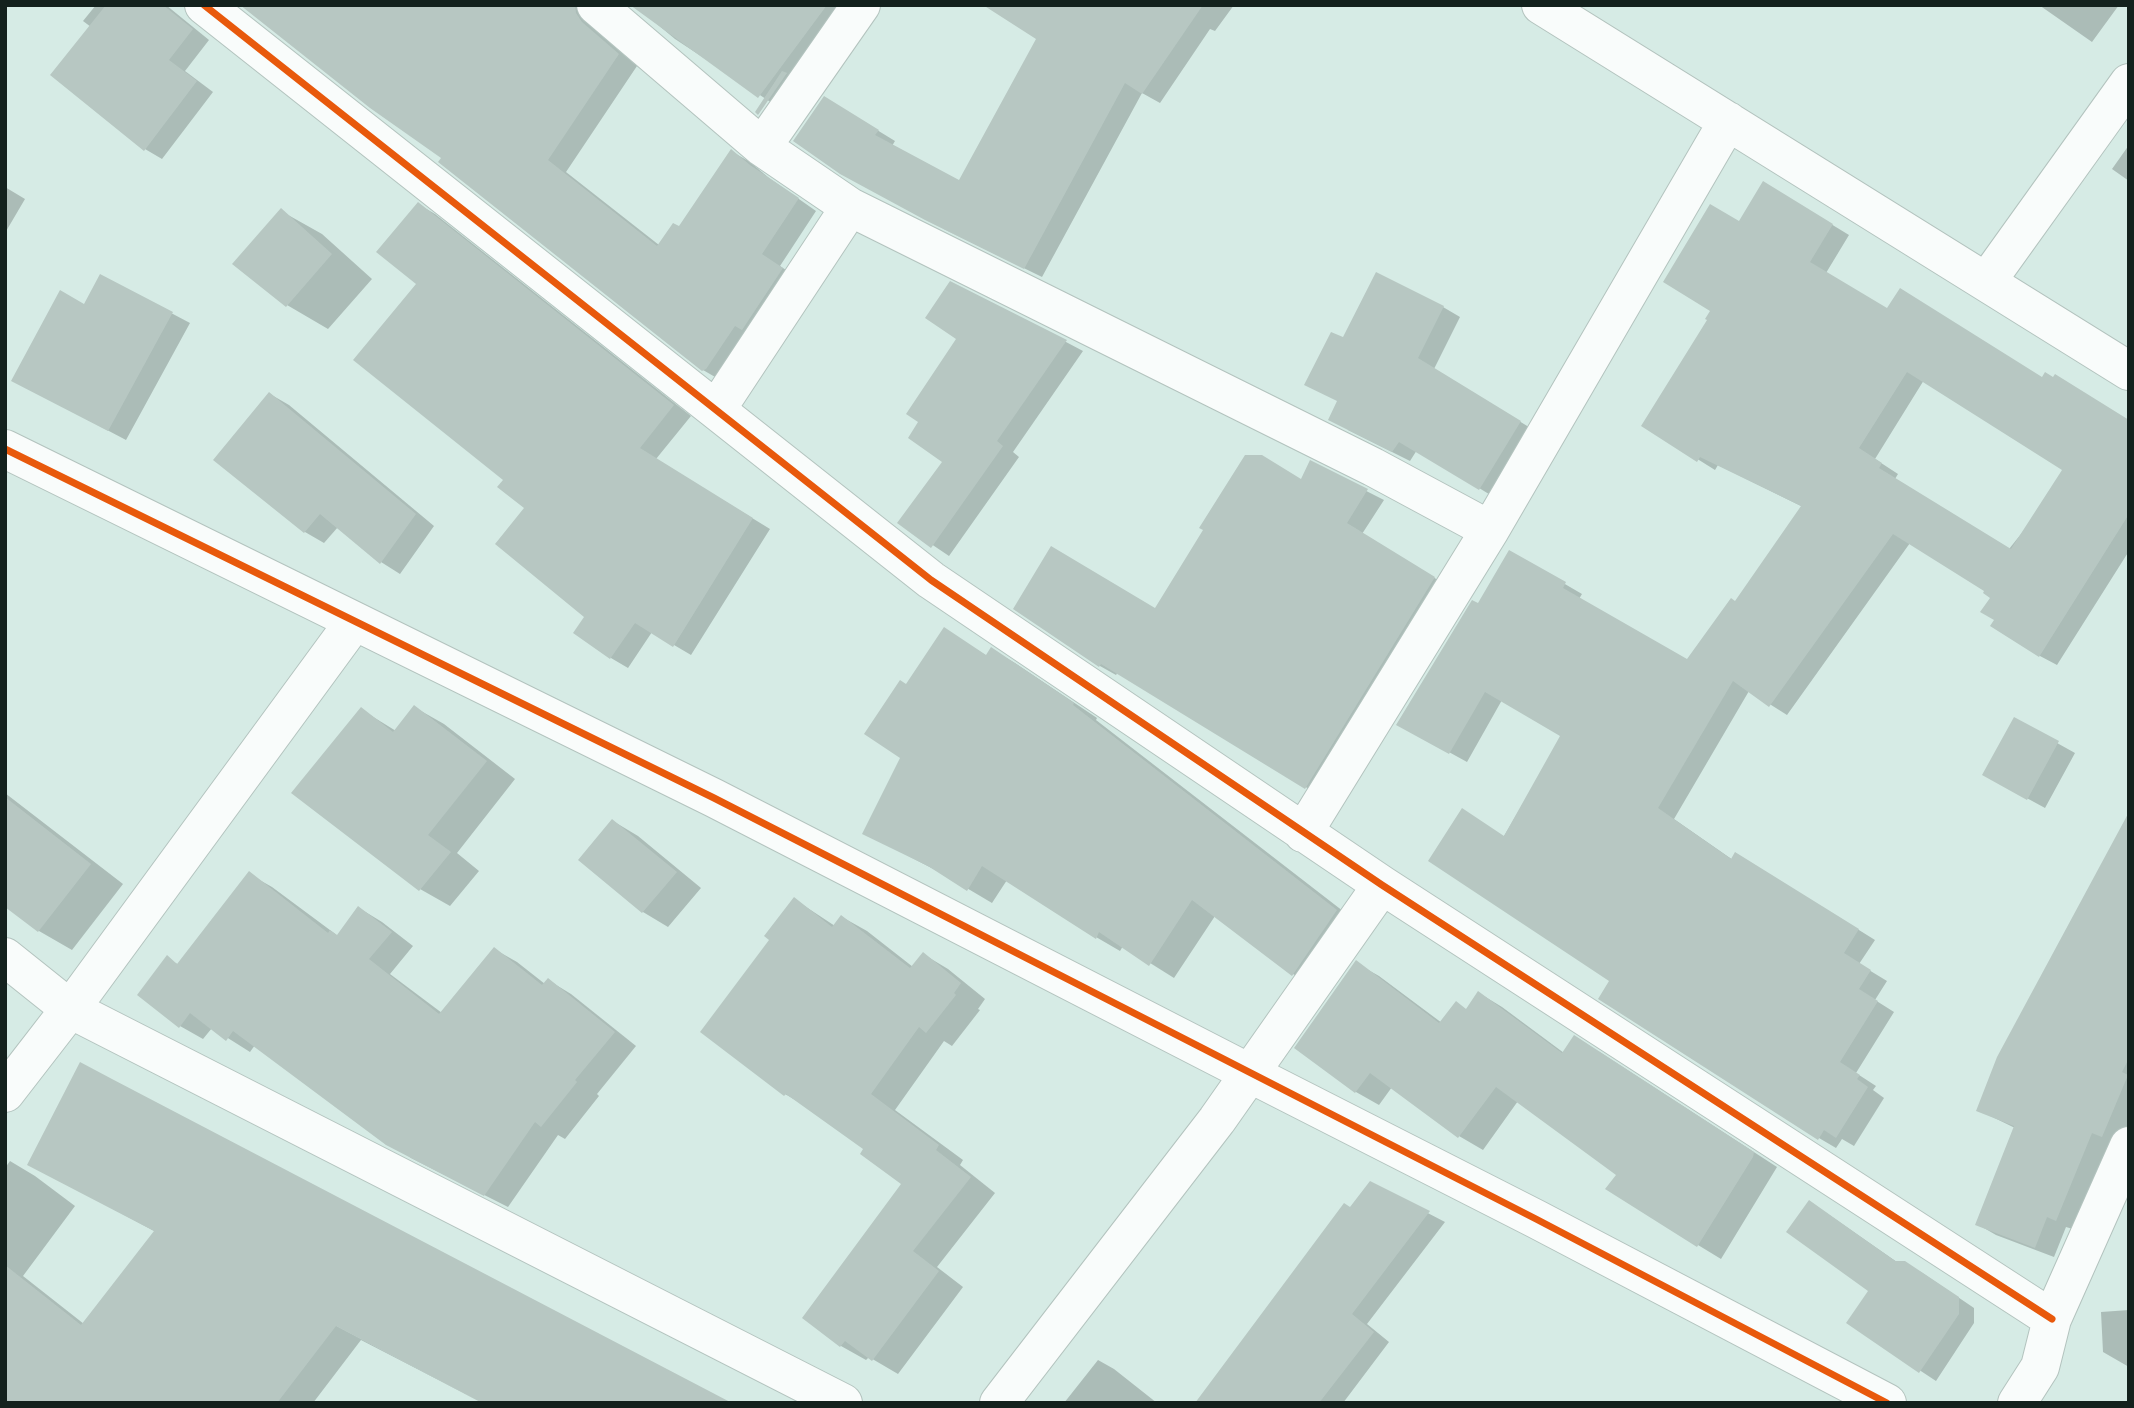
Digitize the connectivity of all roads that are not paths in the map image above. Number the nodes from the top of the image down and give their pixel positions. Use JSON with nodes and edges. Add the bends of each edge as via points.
{"nodes":[{"id":1,"x":204,"y":5,"type":"edge"},
{"id":2,"x":596,"y":5,"type":"edge"},
{"id":3,"x":862,"y":5,"type":"edge"},
{"id":4,"x":1541,"y":5,"type":"edge"},
{"id":5,"x":2129,"y":83,"type":"edge"},
{"id":6,"x":1728,"y":121,"type":"junction"},
{"id":7,"x":762,"y":147,"type":"junction"},
{"id":8,"x":849,"y":207,"type":"junction"},
{"id":9,"x":1987,"y":281,"type":"junction"},
{"id":10,"x":2129,"y":371,"type":"edge"},
{"id":11,"x":716,"y":410,"type":"junction"},
{"id":12,"x":5,"y":449,"type":"edge"},
{"id":13,"x":1490,"y":530,"type":"junction"},
{"id":14,"x":354,"y":622,"type":"junction"},
{"id":15,"x":1303,"y":833,"type":"junction"},
{"id":16,"x":1382,"y":885,"type":"junction"},
{"id":17,"x":5,"y":957,"type":"edge"},
{"id":18,"x":70,"y":1009,"type":"junction"},
{"id":19,"x":1251,"y":1074,"type":"junction"},
{"id":20,"x":5,"y":1093,"type":"edge"},
{"id":21,"x":2129,"y":1146,"type":"edge"},
{"id":22,"x":2052,"y":1319,"type":"junction"},
{"id":23,"x":843,"y":1403,"type":"edge"},
{"id":24,"x":999,"y":1403,"type":"edge"},
{"id":25,"x":1887,"y":1403,"type":"edge"},
{"id":26,"x":2017,"y":1403,"type":"edge"}],
"edges":[{"from":1,"to":11,"type":"street"},
{"from":2,"to":7,"type":"street"},
{"from":3,"to":7,"type":"street"},
{"from":4,"to":6,"type":"street"},
{"from":5,"to":9,"type":"street"},
{"from":6,"to":9,"type":"street"},
{"from":6,"to":13,"type":"street"},
{"from":7,"to":8,"type":"street"},
{"from":8,"to":11,"type":"street"},
{"from":8,"to":13,"type":"street","via":[[1373,467]]},
{"from":9,"to":10,"type":"street"},
{"from":11,"to":15,"type":"street","via":[[930,580]]},
{"from":12,"to":14,"type":"street"},
{"from":13,"to":15,"type":"street"},
{"from":14,"to":18,"type":"street"},
{"from":14,"to":19,"type":"street","via":[[726,804]]},
{"from":15,"to":16,"type":"street"},
{"from":16,"to":19,"type":"street"},
{"from":16,"to":22,"type":"street"},
{"from":17,"to":18,"type":"street"},
{"from":18,"to":20,"type":"street"},
{"from":18,"to":23,"type":"street"},
{"from":19,"to":24,"type":"street"},
{"from":19,"to":25,"type":"street"},
{"from":21,"to":22,"type":"street"},
{"from":22,"to":26,"type":"street","via":[[2040,1367]]}]}
